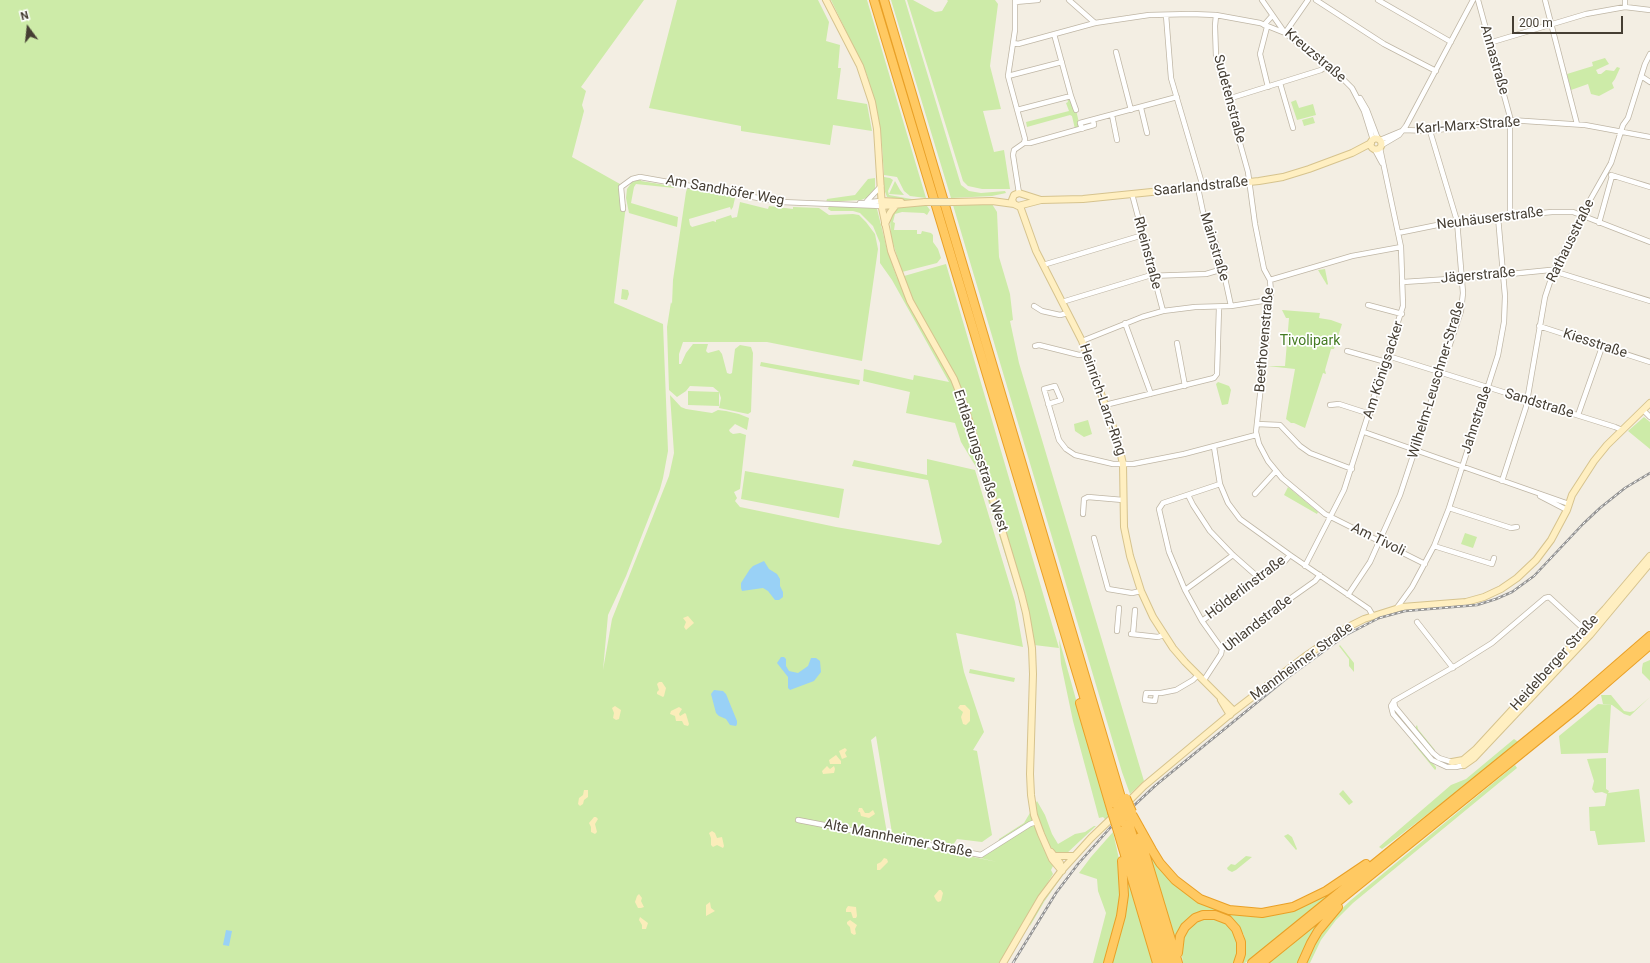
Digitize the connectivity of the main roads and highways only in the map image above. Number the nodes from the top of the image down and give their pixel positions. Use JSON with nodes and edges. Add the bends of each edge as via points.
{"nodes":[{"id":1,"x":826,"y":0,"type":"edge"},
{"id":2,"x":874,"y":0,"type":"edge"},
{"id":3,"x":884,"y":0,"type":"edge"},
{"id":4,"x":1376,"y":144,"type":"road end"},
{"id":5,"x":1018,"y":195,"type":"junction"},
{"id":6,"x":1041,"y":200,"type":"junction"},
{"id":7,"x":992,"y":201,"type":"junction"},
{"id":8,"x":954,"y":202,"type":"joint"},
{"id":9,"x":882,"y":203,"type":"junction"},
{"id":10,"x":908,"y":203,"type":"junction"},
{"id":11,"x":896,"y":205,"type":"junction"},
{"id":12,"x":1019,"y":205,"type":"junction"},
{"id":13,"x":885,"y":224,"type":"junction"},
{"id":14,"x":1650,"y":403,"type":"edge"},
{"id":15,"x":1650,"y":556,"type":"edge"},
{"id":16,"x":1650,"y":563,"type":"edge"},
{"id":17,"x":1587,"y":632,"type":"junction"},
{"id":18,"x":1650,"y":636,"type":"edge"},
{"id":19,"x":1650,"y":645,"type":"edge"},
{"id":20,"x":1232,"y":713,"type":"junction"},
{"id":21,"x":1452,"y":762,"type":"road end"},
{"id":22,"x":1464,"y":765,"type":"road end"},
{"id":23,"x":1120,"y":805,"type":"junction"},
{"id":24,"x":1125,"y":822,"type":"junction"},
{"id":25,"x":1399,"y":844,"type":"junction"},
{"id":26,"x":1046,"y":846,"type":"junction"},
{"id":27,"x":1055,"y":856,"type":"junction"},
{"id":28,"x":1074,"y":856,"type":"junction"},
{"id":29,"x":1062,"y":870,"type":"junction"},
{"id":30,"x":1368,"y":876,"type":"junction"},
{"id":31,"x":1002,"y":963,"type":"edge"},
{"id":32,"x":1108,"y":963,"type":"edge"},
{"id":33,"x":1156,"y":963,"type":"edge"},
{"id":34,"x":1164,"y":963,"type":"edge"},
{"id":35,"x":1176,"y":963,"type":"edge"},
{"id":36,"x":1238,"y":963,"type":"edge"},
{"id":37,"x":1252,"y":963,"type":"edge"},
{"id":38,"x":1262,"y":963,"type":"edge"},
{"id":39,"x":1302,"y":963,"type":"edge"}],
"edges":[{"from":1,"to":9,"type":"main road","name":"Entlastungsstraße West","via":[[854,52],[867,86],[877,129]]},
{"from":2,"to":23,"type":"highway","via":[[1069,650],[1079,700]]},
{"from":3,"to":23,"type":"highway","via":[[1107,747]]},
{"from":4,"to":6,"type":"main road","name":"Saarlandstraße","via":[[1289,176],[1250,183],[1083,199]]},
{"from":5,"to":6,"type":"main road","name":"Saarlandstraße"},
{"from":5,"to":7,"type":"main road","name":"Saarlandstraße"},
{"from":5,"to":12,"type":"main road","via":[[1025,200]]},
{"from":5,"to":12,"type":"main road","via":[[1012,200]]},
{"from":6,"to":12,"type":"main road","name":"Saarlandstraße"},
{"from":7,"to":8,"type":"main road","name":"Saarlandstraße"},
{"from":7,"to":12,"type":"main road","name":"Saarlandstraße"},
{"from":8,"to":10,"type":"main road","name":"Am Sandhöfer Weg","bridge":true},
{"from":9,"to":10,"type":"main road","name":"Am Sandhöfer Weg"},
{"from":9,"to":11,"type":"main road","name":"Am Sandhöfer Weg"},
{"from":9,"to":13,"type":"main road","name":"Entlastungsstraße West"},
{"from":10,"to":11,"type":"main road","name":"Am Sandhöfer Weg"},
{"from":11,"to":13,"type":"main road"},
{"from":12,"to":20,"type":"main road","name":"Heinrich-Lanz-Ring","via":[[1035,249],[1082,341],[1117,438],[1123,464],[1126,542],[1148,609],[1182,659]]},
{"from":13,"to":26,"type":"main road","name":"Entlastungsstraße West","via":[[891,251],[910,302],[954,379],[965,407],[1026,613],[1033,674],[1031,795],[1036,822]]},
{"from":14,"to":20,"type":"main road","name":"Mannheimer Straße","via":[[1604,448],[1583,477],[1551,540],[1536,560],[1501,590],[1466,602],[1396,609],[1356,622]]},
{"from":15,"to":17,"type":"main road","name":"Heidelberger Straße"},
{"from":16,"to":17,"type":"main road","name":"Heidelberger Straße"},
{"from":17,"to":21,"type":"main road","name":"Heidelberger Straße","via":[[1476,749],[1462,760]]},
{"from":17,"to":22,"type":"main road","name":"Heidelberger Straße","via":[[1474,758]]},
{"from":18,"to":25,"type":"highway","via":[[1574,702]]},
{"from":19,"to":30,"type":"highway","via":[[1576,709]]},
{"from":20,"to":23,"type":"main road","name":"Mannheimer Straße"},
{"from":23,"to":24,"type":"highway","bridge":true},
{"from":23,"to":24,"type":"highway","bridge":true},
{"from":23,"to":28,"type":"main road"},
{"from":24,"to":25,"type":"highway","via":[[1182,886],[1210,904],[1243,913],[1278,911],[1308,901]]},
{"from":24,"to":32,"type":"highway","via":[[1124,895]]},
{"from":24,"to":33,"type":"highway"},
{"from":24,"to":34,"type":"highway"},
{"from":24,"to":35,"type":"highway"},
{"from":25,"to":37,"type":"highway"},
{"from":26,"to":27,"type":"main road","name":"Entlastungsstraße West"},
{"from":26,"to":29,"type":"main road","name":"Entlastungsstraße West","via":[[1055,864]]},
{"from":27,"to":28,"type":"main road"},
{"from":27,"to":29,"type":"main road","name":"Entlastungsstraße West"},
{"from":28,"to":29,"type":"main road"},
{"from":29,"to":31,"type":"main road","via":[[1041,898]]},
{"from":30,"to":38,"type":"highway"},
{"from":30,"to":39,"type":"highway","via":[[1325,920]]},
{"from":35,"to":36,"type":"highway","via":[[1183,929],[1195,918],[1209,914],[1228,920],[1236,929],[1241,942]]}]}
